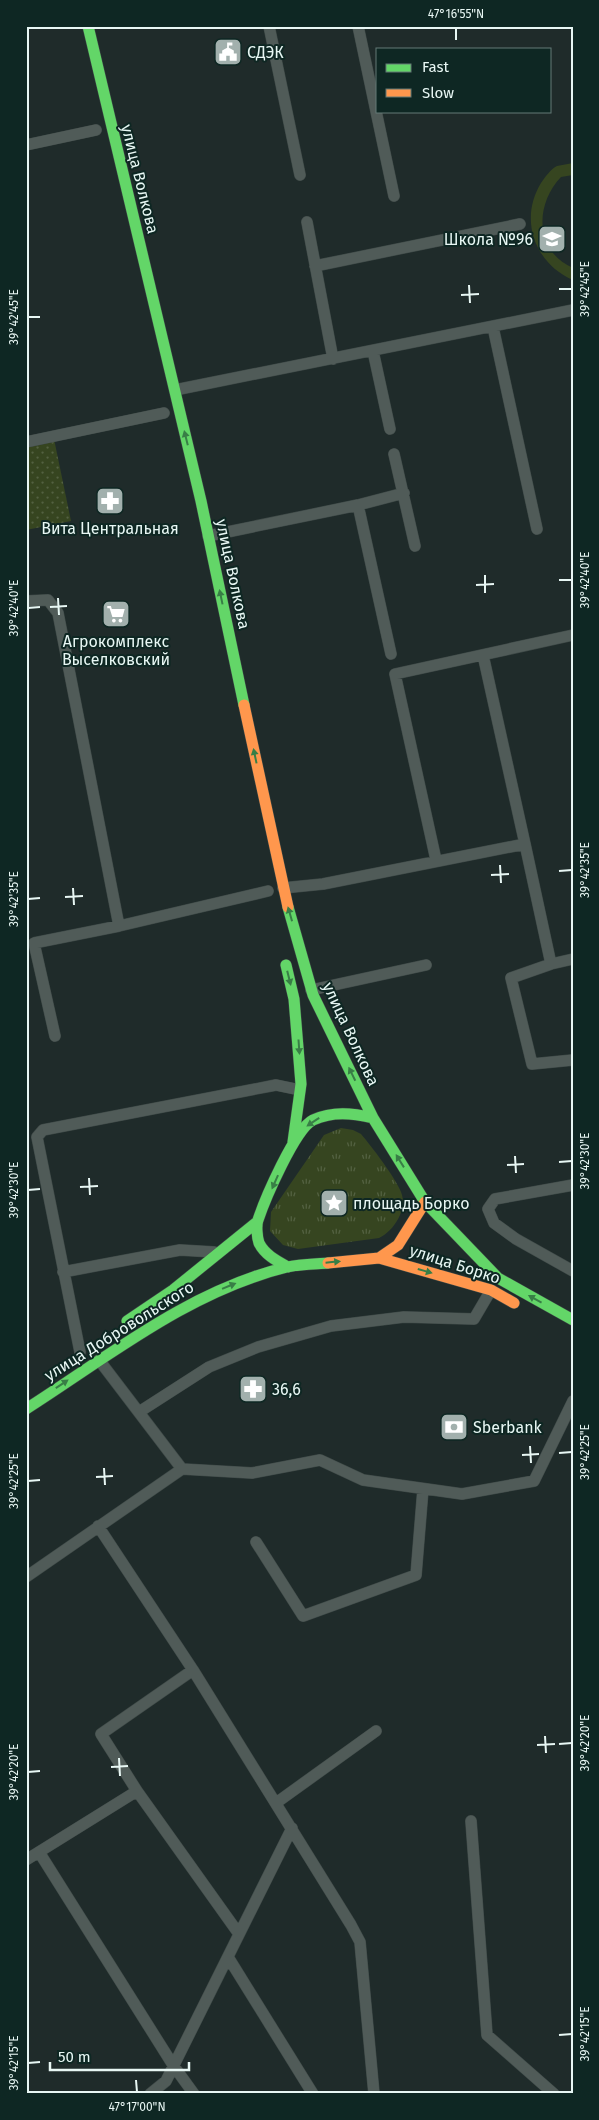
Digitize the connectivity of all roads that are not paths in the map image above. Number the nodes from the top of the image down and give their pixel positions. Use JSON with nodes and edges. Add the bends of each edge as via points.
{"nodes":[{"id":1,"x":100,"y":26,"type":"edge"},
{"id":2,"x":269,"y":26,"type":"edge"},
{"id":3,"x":358,"y":26,"type":"edge"},
{"id":4,"x":88,"y":28,"type":"edge"},
{"id":5,"x":376,"y":111,"type":"edge"},
{"id":6,"x":376,"y":112,"type":"edge"},
{"id":7,"x":96,"y":129,"type":"dead end"},
{"id":8,"x":26,"y":145,"type":"edge"},
{"id":9,"x":300,"y":175,"type":"dead end"},
{"id":10,"x":394,"y":196,"type":"dead end"},
{"id":11,"x":307,"y":222,"type":"dead end"},
{"id":12,"x":520,"y":224,"type":"dead end"},
{"id":13,"x":315,"y":266,"type":"junction"},
{"id":14,"x":573,"y":310,"type":"edge"},
{"id":15,"x":493,"y":327,"type":"junction"},
{"id":16,"x":373,"y":351,"type":"junction"},
{"id":17,"x":333,"y":359,"type":"junction"},
{"id":18,"x":175,"y":390,"type":"junction"},
{"id":19,"x":164,"y":413,"type":"dead end"},
{"id":20,"x":390,"y":429,"type":"dead end"},
{"id":21,"x":26,"y":442,"type":"edge"},
{"id":22,"x":394,"y":454,"type":"dead end"},
{"id":23,"x":404,"y":493,"type":"junction"},
{"id":24,"x":358,"y":504,"type":"junction"},
{"id":25,"x":537,"y":529,"type":"dead end"},
{"id":26,"x":208,"y":536,"type":"junction"},
{"id":27,"x":415,"y":546,"type":"dead end"},
{"id":28,"x":26,"y":601,"type":"edge"},
{"id":29,"x":573,"y":635,"type":"edge"},
{"id":30,"x":391,"y":654,"type":"dead end"},
{"id":31,"x":483,"y":655,"type":"junction"},
{"id":32,"x":525,"y":844,"type":"junction"},
{"id":33,"x":436,"y":860,"type":"junction"},
{"id":34,"x":283,"y":888,"type":"junction"},
{"id":35,"x":268,"y":891,"type":"dead end"},
{"id":36,"x":119,"y":926,"type":"junction"},
{"id":37,"x":283,"y":954,"type":"dead end"},
{"id":38,"x":573,"y":959,"type":"edge"},
{"id":39,"x":551,"y":964,"type":"junction"},
{"id":40,"x":426,"y":965,"type":"dead end"},
{"id":41,"x":311,"y":990,"type":"junction"},
{"id":42,"x":54,"y":1036,"type":"dead end"},
{"id":43,"x":573,"y":1060,"type":"edge"},
{"id":44,"x":300,"y":1090,"type":"junction"},
{"id":45,"x":373,"y":1118,"type":"junction"},
{"id":46,"x":293,"y":1142,"type":"junction"},
{"id":47,"x":573,"y":1185,"type":"edge"},
{"id":48,"x":425,"y":1202,"type":"junction"},
{"id":49,"x":257,"y":1222,"type":"junction"},
{"id":50,"x":220,"y":1252,"type":"junction"},
{"id":51,"x":378,"y":1258,"type":"junction"},
{"id":52,"x":288,"y":1267,"type":"junction"},
{"id":53,"x":573,"y":1271,"type":"edge"},
{"id":54,"x":63,"y":1272,"type":"junction"},
{"id":55,"x":491,"y":1290,"type":"junction"},
{"id":56,"x":524,"y":1309,"type":"dead end"},
{"id":57,"x":573,"y":1320,"type":"edge"},
{"id":58,"x":120,"y":1326,"type":"dead end"},
{"id":59,"x":85,"y":1349,"type":"joint"},
{"id":60,"x":68,"y":1360,"type":"dead end"},
{"id":61,"x":99,"y":1360,"type":"junction"},
{"id":62,"x":573,"y":1401,"type":"edge"},
{"id":63,"x":26,"y":1408,"type":"edge"},
{"id":64,"x":139,"y":1412,"type":"junction"},
{"id":65,"x":182,"y":1468,"type":"junction"},
{"id":66,"x":423,"y":1489,"type":"junction"},
{"id":67,"x":98,"y":1526,"type":"junction"},
{"id":68,"x":256,"y":1542,"type":"dead end"},
{"id":69,"x":26,"y":1577,"type":"edge"},
{"id":70,"x":193,"y":1670,"type":"junction"},
{"id":71,"x":376,"y":1731,"type":"dead end"},
{"id":72,"x":137,"y":1791,"type":"junction"},
{"id":73,"x":276,"y":1803,"type":"junction"},
{"id":74,"x":470,"y":1821,"type":"dead end"},
{"id":75,"x":292,"y":1828,"type":"junction"},
{"id":76,"x":39,"y":1852,"type":"junction"},
{"id":77,"x":26,"y":1860,"type":"edge"},
{"id":78,"x":239,"y":1934,"type":"junction"},
{"id":79,"x":228,"y":1957,"type":"junction"},
{"id":80,"x":173,"y":2066,"type":"junction"},
{"id":81,"x":150,"y":2094,"type":"edge"},
{"id":82,"x":194,"y":2094,"type":"edge"},
{"id":83,"x":313,"y":2094,"type":"edge"},
{"id":84,"x":374,"y":2094,"type":"edge"},
{"id":85,"x":554,"y":2094,"type":"edge"}],
"edges":[{"from":1,"to":4,"type":"lane"},
{"from":2,"to":9,"type":"lane"},
{"from":3,"to":5,"type":"lane"},
{"from":4,"to":18,"type":"main road","name":"улица Волкова"},
{"from":6,"to":10,"type":"lane"},
{"from":7,"to":8,"type":"lane"},
{"from":11,"to":13,"type":"lane"},
{"from":12,"to":13,"type":"lane"},
{"from":13,"to":17,"type":"lane"},
{"from":14,"to":15,"type":"lane"},
{"from":15,"to":16,"type":"lane"},
{"from":15,"to":25,"type":"lane"},
{"from":16,"to":17,"type":"lane"},
{"from":16,"to":20,"type":"lane"},
{"from":17,"to":18,"type":"lane"},
{"from":26,"to":18,"type":"main road","name":"улица Волкова","one_way":true},
{"from":19,"to":21,"type":"lane"},
{"from":22,"to":23,"type":"lane"},
{"from":23,"to":24,"type":"lane"},
{"from":23,"to":27,"type":"lane"},
{"from":24,"to":26,"type":"lane"},
{"from":24,"to":30,"type":"lane"},
{"from":34,"to":26,"type":"main road","name":"улица Волкова","one_way":true},
{"from":28,"to":36,"type":"lane","via":[[48,600],[58,613]]},
{"from":29,"to":31,"type":"lane"},
{"from":31,"to":32,"type":"lane"},
{"from":31,"to":33,"type":"lane","via":[[395,674]]},
{"from":32,"to":33,"type":"lane"},
{"from":32,"to":39,"type":"lane"},
{"from":33,"to":34,"type":"lane","via":[[323,884]]},
{"from":41,"to":34,"type":"main road","name":"улица Волкова","one_way":true},
{"from":35,"to":36,"type":"lane"},
{"from":36,"to":42,"type":"lane","via":[[34,943]]},
{"from":37,"to":44,"type":"main road","one_way":true,"via":[[294,999]]},
{"from":38,"to":39,"type":"lane"},
{"from":39,"to":43,"type":"lane","via":[[511,978],[532,1064]]},
{"from":40,"to":41,"type":"lane"},
{"from":45,"to":41,"type":"main road","name":"улица Волкова","one_way":true},
{"from":44,"to":46,"type":"main road"},
{"from":44,"to":54,"type":"lane","via":[[276,1085],[43,1130],[37,1138]]},
{"from":45,"to":46,"type":"main road","one_way":true,"via":[[352,1113],[330,1114],[311,1122]]},
{"from":48,"to":45,"type":"main road","one_way":true},
{"from":46,"to":49,"type":"main road","one_way":true},
{"from":47,"to":53,"type":"lane","via":[[495,1199],[488,1209],[494,1223]]},
{"from":48,"to":51,"type":"main road","via":[[398,1245]]},
{"from":57,"to":48,"type":"main road","name":"улица Борко","one_way":true,"via":[[498,1278]]},
{"from":49,"to":50,"type":"main road","name":"улица Добровольского"},
{"from":49,"to":52,"type":"main road","via":[[259,1242],[270,1257]]},
{"from":50,"to":54,"type":"lane","via":[[180,1250]]},
{"from":50,"to":58,"type":"main road","name":"улица Добровольского","via":[[173,1290]]},
{"from":52,"to":51,"type":"main road","one_way":true},
{"from":51,"to":55,"type":"main road","name":"улица Борко","one_way":true},
{"from":61,"to":52,"type":"main road","name":"улица Добровольского","one_way":true,"via":[[185,1306],[232,1284]]},
{"from":54,"to":59,"type":"lane"},
{"from":55,"to":56,"type":"main road","name":"улица Борко"},
{"from":55,"to":64,"type":"lane","via":[[474,1319],[404,1318],[331,1326],[209,1367]]},
{"from":59,"to":60,"type":"main road","name":"улица Добровольского"},
{"from":63,"to":61,"type":"main road","name":"улица Добровольского","one_way":true},
{"from":61,"to":64,"type":"lane"},
{"from":62,"to":66,"type":"lane","via":[[534,1481],[462,1494]]},
{"from":64,"to":65,"type":"lane"},
{"from":65,"to":66,"type":"lane","via":[[252,1473],[320,1460],[362,1480]]},
{"from":65,"to":67,"type":"lane"},
{"from":66,"to":68,"type":"lane","via":[[416,1575],[304,1616]]},
{"from":67,"to":69,"type":"lane"},
{"from":67,"to":70,"type":"lane"},
{"from":70,"to":72,"type":"lane","via":[[101,1734]]},
{"from":70,"to":73,"type":"lane"},
{"from":71,"to":73,"type":"lane"},
{"from":72,"to":76,"type":"lane"},
{"from":72,"to":78,"type":"lane"},
{"from":73,"to":75,"type":"lane"},
{"from":74,"to":85,"type":"lane","via":[[487,2035]]},
{"from":75,"to":78,"type":"lane"},
{"from":75,"to":84,"type":"lane","via":[[360,1942]]},
{"from":76,"to":77,"type":"lane"},
{"from":76,"to":80,"type":"lane"},
{"from":78,"to":79,"type":"lane"},
{"from":79,"to":80,"type":"lane"},
{"from":79,"to":83,"type":"lane"},
{"from":80,"to":81,"type":"lane","via":[[166,2081]]},
{"from":80,"to":82,"type":"lane"}]}
